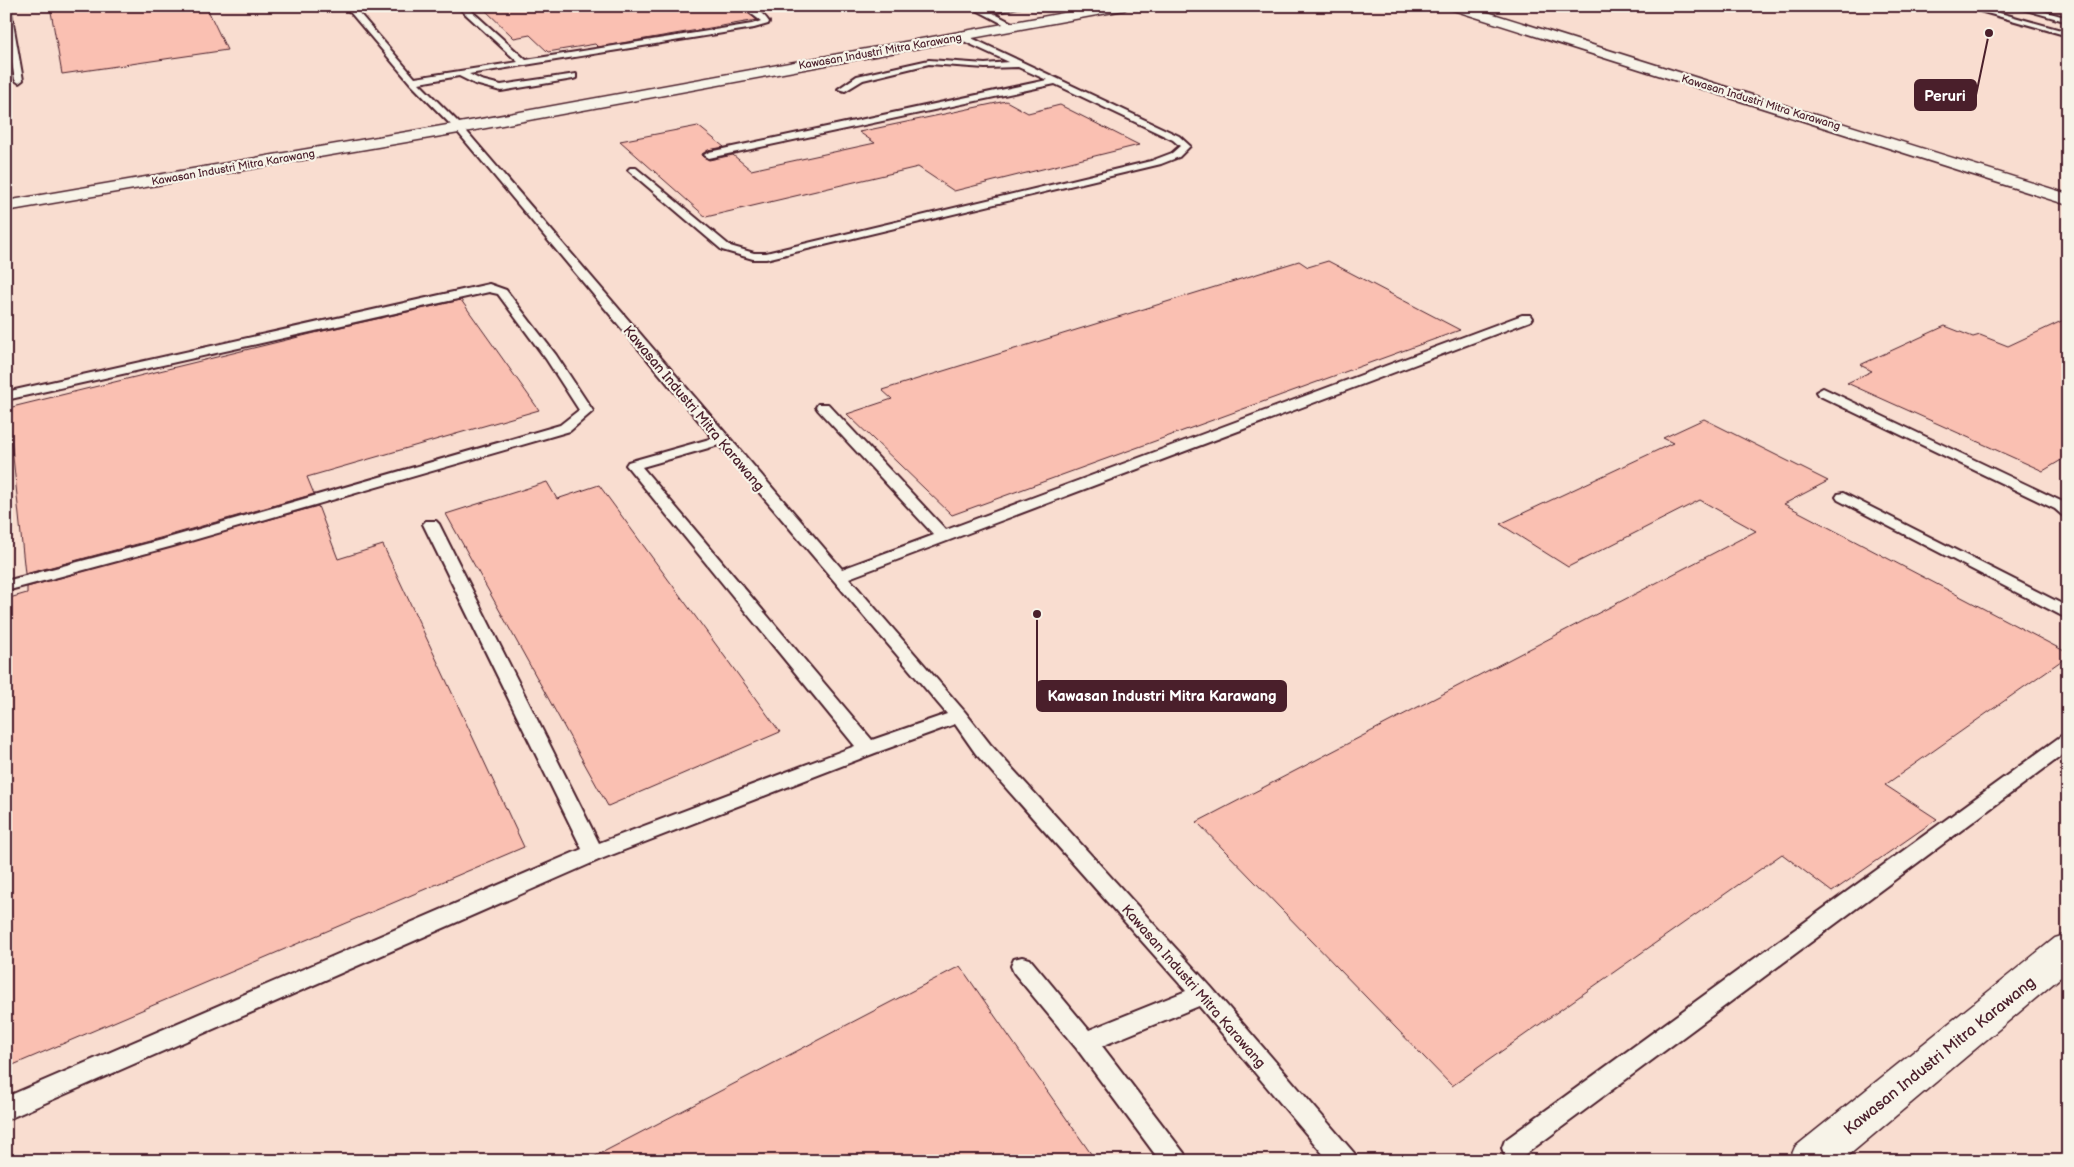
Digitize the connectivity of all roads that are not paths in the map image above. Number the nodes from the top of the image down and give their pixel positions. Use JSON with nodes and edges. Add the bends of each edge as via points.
{"nodes":[{"id":1,"x":6,"y":6,"type":"edge"},
{"id":2,"x":349,"y":6,"type":"edge"},
{"id":3,"x":461,"y":6,"type":"edge"},
{"id":4,"x":745,"y":6,"type":"edge"},
{"id":5,"x":973,"y":6,"type":"edge"},
{"id":6,"x":1018,"y":6,"type":"edge"},
{"id":7,"x":1124,"y":6,"type":"edge"},
{"id":8,"x":1454,"y":6,"type":"edge"},
{"id":9,"x":1966,"y":6,"type":"edge"},
{"id":10,"x":1992,"y":6,"type":"edge"},
{"id":11,"x":2016,"y":6,"type":"edge"},
{"id":12,"x":2037,"y":6,"type":"edge"},
{"id":13,"x":985,"y":12,"type":"junction"},
{"id":14,"x":2068,"y":14,"type":"edge"},
{"id":15,"x":2068,"y":20,"type":"edge"},
{"id":16,"x":1014,"y":26,"type":"junction"},
{"id":17,"x":2068,"y":28,"type":"edge"},
{"id":18,"x":2058,"y":32,"type":"junction"},
{"id":19,"x":2068,"y":34,"type":"edge"},
{"id":20,"x":960,"y":36,"type":"junction"},
{"id":21,"x":523,"y":62,"type":"junction"},
{"id":22,"x":1020,"y":64,"type":"junction"},
{"id":23,"x":459,"y":73,"type":"junction"},
{"id":24,"x":573,"y":76,"type":"dead end"},
{"id":25,"x":19,"y":80,"type":"dead end"},
{"id":26,"x":413,"y":80,"type":"junction"},
{"id":27,"x":1057,"y":81,"type":"junction"},
{"id":28,"x":842,"y":89,"type":"dead end"},
{"id":29,"x":459,"y":128,"type":"junction"},
{"id":30,"x":709,"y":154,"type":"dead end"},
{"id":31,"x":633,"y":170,"type":"dead end"},
{"id":32,"x":2068,"y":200,"type":"edge"},
{"id":33,"x":6,"y":206,"type":"edge"},
{"id":34,"x":1526,"y":318,"type":"dead end"},
{"id":35,"x":1823,"y":392,"type":"dead end"},
{"id":36,"x":6,"y":396,"type":"edge"},
{"id":37,"x":823,"y":407,"type":"dead end"},
{"id":38,"x":722,"y":440,"type":"junction"},
{"id":39,"x":1843,"y":497,"type":"dead end"},
{"id":40,"x":2068,"y":513,"type":"edge"},
{"id":41,"x":431,"y":524,"type":"dead end"},
{"id":42,"x":944,"y":536,"type":"junction"},
{"id":43,"x":839,"y":576,"type":"junction"},
{"id":44,"x":6,"y":586,"type":"edge"},
{"id":45,"x":2068,"y":614,"type":"edge"},
{"id":46,"x":959,"y":716,"type":"junction"},
{"id":47,"x":2068,"y":741,"type":"edge"},
{"id":48,"x":868,"y":748,"type":"junction"},
{"id":49,"x":594,"y":853,"type":"junction"},
{"id":50,"x":2068,"y":949,"type":"edge"},
{"id":51,"x":1022,"y":966,"type":"dead end"},
{"id":52,"x":1203,"y":994,"type":"junction"},
{"id":53,"x":1085,"y":1042,"type":"junction"},
{"id":54,"x":6,"y":1109,"type":"edge"},
{"id":55,"x":1514,"y":1148,"type":"dead end"},
{"id":56,"x":1175,"y":1161,"type":"edge"},
{"id":57,"x":1344,"y":1161,"type":"edge"},
{"id":58,"x":1810,"y":1161,"type":"edge"}],
"edges":[{"from":1,"to":25,"type":"lane"},
{"from":2,"to":26,"type":"lane","name":"Kawasan Industri Mitra Karawang"},
{"from":3,"to":21,"type":"lane"},
{"from":4,"to":21,"type":"lane","via":[[765,22]]},
{"from":5,"to":13,"type":"lane"},
{"from":6,"to":13,"type":"lane"},
{"from":7,"to":16,"type":"street","name":"Kawasan Industri Mitra Karawang"},
{"from":8,"to":32,"type":"street","name":"Kawasan Industri Mitra Karawang"},
{"from":9,"to":18,"type":"lane"},
{"from":10,"to":17,"type":"lane"},
{"from":11,"to":15,"type":"lane"},
{"from":12,"to":14,"type":"lane"},
{"from":13,"to":16,"type":"lane"},
{"from":16,"to":20,"type":"street","name":"Kawasan Industri Mitra Karawang"},
{"from":17,"to":18,"type":"lane"},
{"from":18,"to":19,"type":"lane"},
{"from":20,"to":22,"type":"lane"},
{"from":20,"to":29,"type":"street","name":"Kawasan Industri Mitra Karawang"},
{"from":21,"to":23,"type":"lane"},
{"from":22,"to":27,"type":"lane"},
{"from":22,"to":28,"type":"lane","via":[[985,66],[929,62],[860,78]]},
{"from":23,"to":24,"type":"lane","via":[[501,88]]},
{"from":23,"to":26,"type":"lane"},
{"from":26,"to":29,"type":"lane","name":"Kawasan Industri Mitra Karawang"},
{"from":27,"to":30,"type":"lane"},
{"from":27,"to":31,"type":"lane","via":[[1176,138],[1184,143],[1183,151],[1107,175],[760,256],[726,248]]},
{"from":29,"to":33,"type":"street","name":"Kawasan Industri Mitra Karawang"},
{"from":29,"to":38,"type":"lane","name":"Kawasan Industri Mitra Karawang"},
{"from":34,"to":42,"type":"lane"},
{"from":35,"to":40,"type":"lane","via":[[2060,506]]},
{"from":36,"to":44,"type":"lane","via":[[489,288],[502,292],[586,411],[565,428]]},
{"from":37,"to":42,"type":"lane"},
{"from":38,"to":43,"type":"lane","name":"Kawasan Industri Mitra Karawang"},
{"from":38,"to":48,"type":"lane","via":[[633,465]]},
{"from":39,"to":45,"type":"lane"},
{"from":41,"to":49,"type":"lane"},
{"from":42,"to":43,"type":"lane"},
{"from":43,"to":46,"type":"lane","name":"Kawasan Industri Mitra Karawang"},
{"from":46,"to":48,"type":"lane"},
{"from":46,"to":52,"type":"lane","name":"Kawasan Industri Mitra Karawang","via":[[983,749]]},
{"from":47,"to":55,"type":"lane"},
{"from":48,"to":49,"type":"lane"},
{"from":49,"to":54,"type":"lane"},
{"from":50,"to":58,"type":"street","name":"Kawasan Industri Mitra Karawang"},
{"from":51,"to":53,"type":"lane"},
{"from":52,"to":53,"type":"lane"},
{"from":52,"to":57,"type":"lane","name":"Kawasan Industri Mitra Karawang"},
{"from":53,"to":56,"type":"lane"}]}
